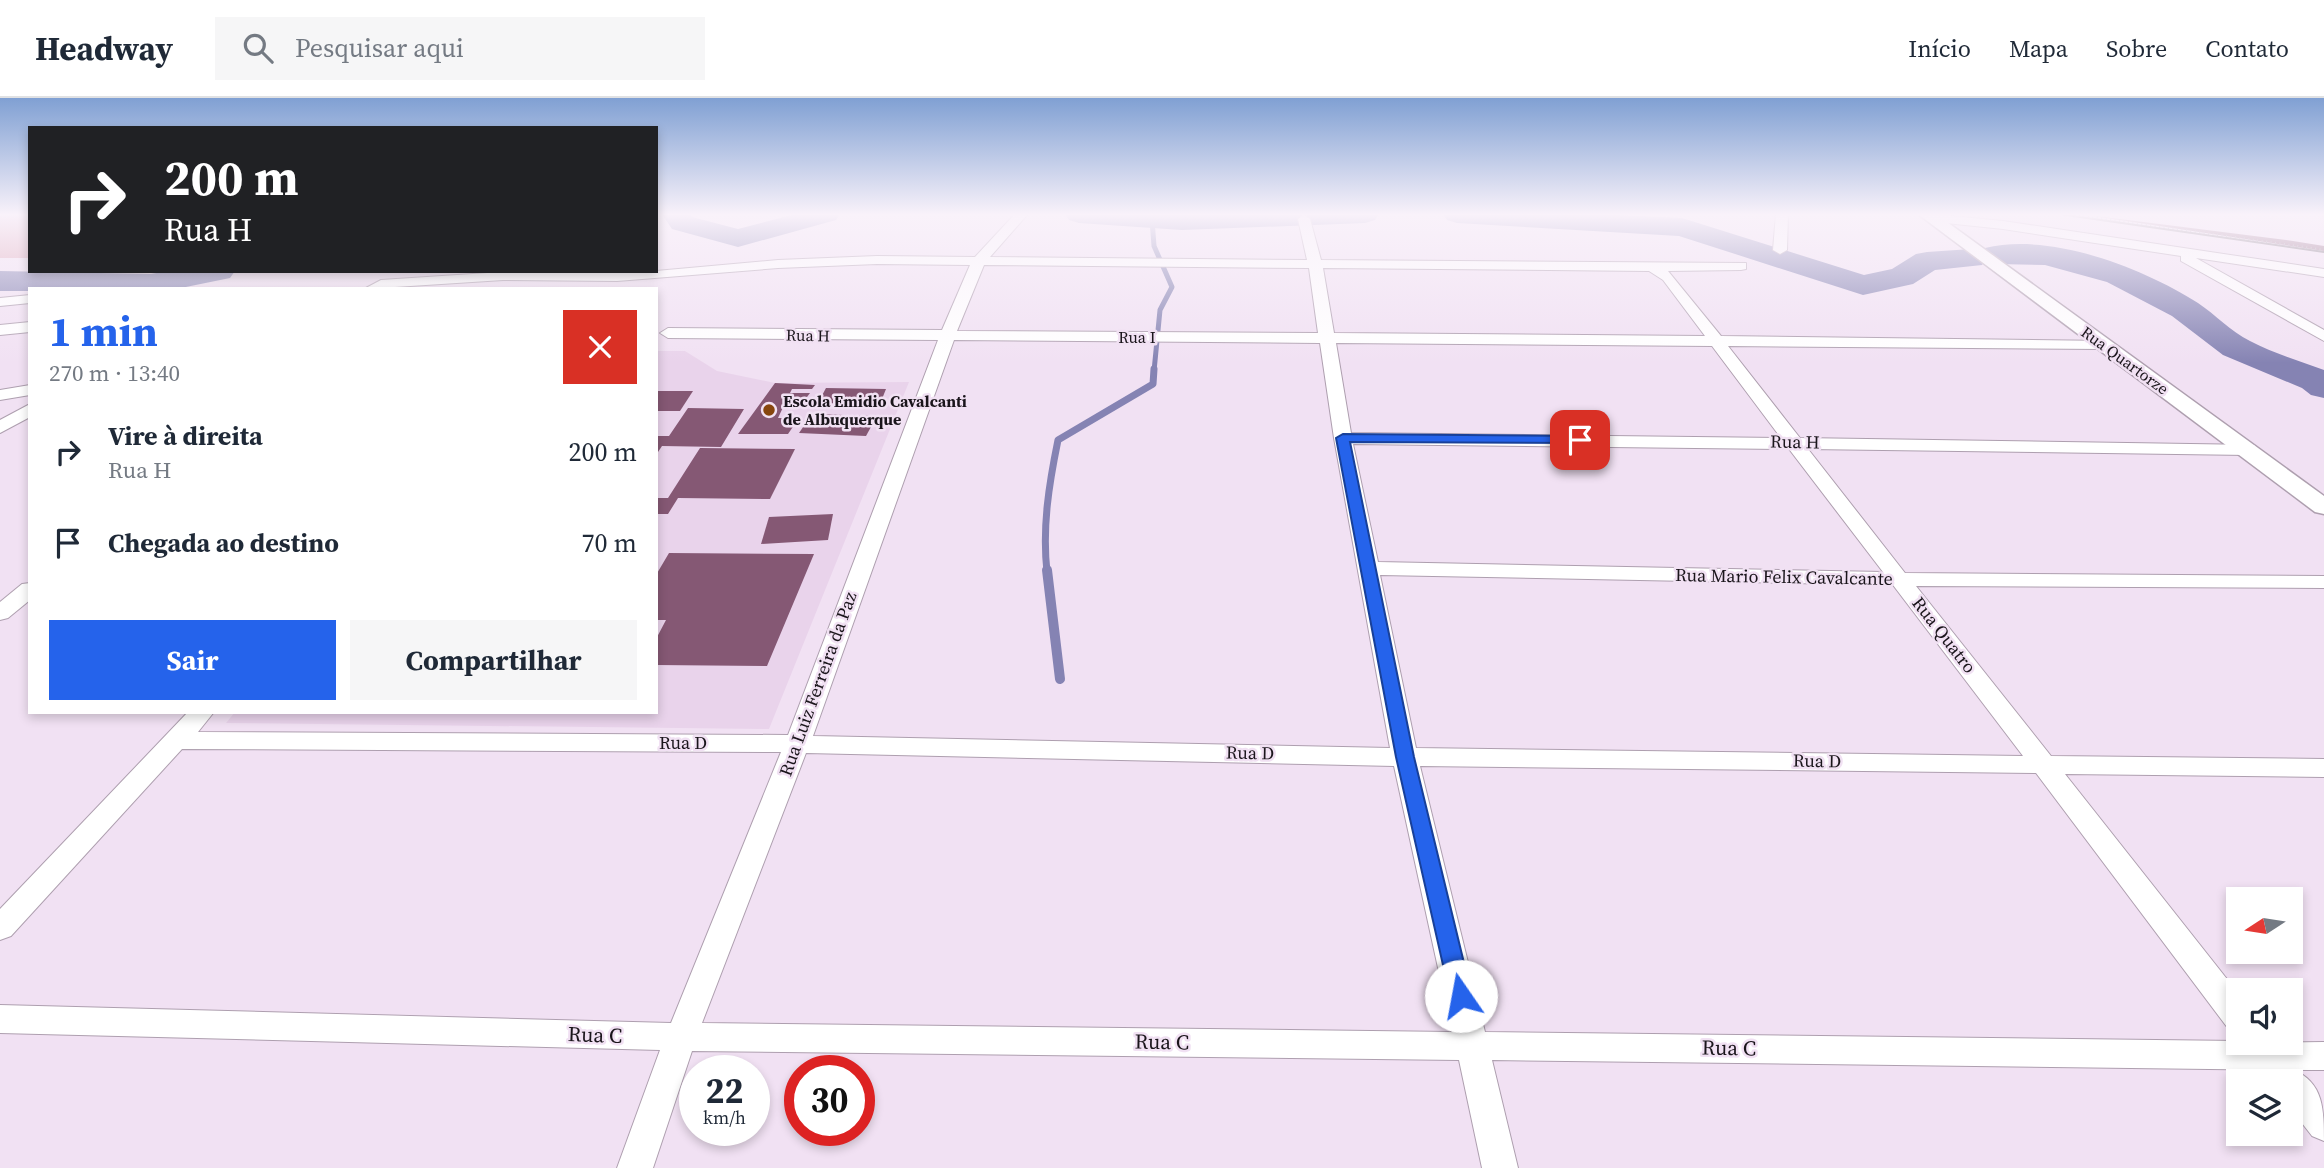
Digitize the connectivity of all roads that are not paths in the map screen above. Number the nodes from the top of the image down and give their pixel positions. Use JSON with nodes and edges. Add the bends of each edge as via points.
{"nodes":[{"id":1,"x":786,"y":264,"type":"edge"},
{"id":2,"x":978,"y":264,"type":"edge"},
{"id":3,"x":1306,"y":264,"type":"edge"},
{"id":4,"x":1315,"y":264,"type":"junction"},
{"id":5,"x":1994,"y":264,"type":"edge"},
{"id":6,"x":2197,"y":264,"type":"edge"},
{"id":7,"x":2266,"y":264,"type":"edge"},
{"id":8,"x":1646,"y":266,"type":"junction"},
{"id":9,"x":1741,"y":266,"type":"dead end"},
{"id":10,"x":2324,"y":272,"type":"edge"},
{"id":11,"x":613,"y":283,"type":"edge"},
{"id":12,"x":375,"y":287,"type":"edge"},
{"id":13,"x":28,"y":299,"type":"edge"},
{"id":14,"x":0,"y":302,"type":"edge"},
{"id":15,"x":28,"y":327,"type":"edge"},
{"id":16,"x":0,"y":330,"type":"edge"},
{"id":17,"x":668,"y":333,"type":"dead end"},
{"id":18,"x":948,"y":336,"type":"junction"},
{"id":19,"x":2324,"y":336,"type":"edge"},
{"id":20,"x":1325,"y":338,"type":"junction"},
{"id":21,"x":1717,"y":343,"type":"junction"},
{"id":22,"x":2103,"y":344,"type":"junction"},
{"id":23,"x":28,"y":390,"type":"edge"},
{"id":24,"x":0,"y":395,"type":"edge"},
{"id":25,"x":28,"y":410,"type":"edge"},
{"id":26,"x":0,"y":428,"type":"edge"},
{"id":27,"x":1343,"y":438,"type":"junction"},
{"id":28,"x":1791,"y":441,"type":"junction"},
{"id":29,"x":2248,"y":449,"type":"junction"},
{"id":30,"x":2324,"y":507,"type":"edge"},
{"id":31,"x":1370,"y":568,"type":"junction"},
{"id":32,"x":1900,"y":579,"type":"junction"},
{"id":33,"x":2324,"y":582,"type":"edge"},
{"id":34,"x":28,"y":591,"type":"edge"},
{"id":35,"x":0,"y":612,"type":"edge"},
{"id":36,"x":200,"y":714,"type":"edge"},
{"id":37,"x":175,"y":740,"type":"junction"},
{"id":38,"x":797,"y":744,"type":"junction"},
{"id":39,"x":1405,"y":757,"type":"junction"},
{"id":40,"x":2044,"y":763,"type":"junction"},
{"id":41,"x":2324,"y":768,"type":"edge"},
{"id":42,"x":0,"y":928,"type":"edge"},
{"id":43,"x":2226,"y":1001,"type":"edge"},
{"id":44,"x":0,"y":1019,"type":"edge"},
{"id":45,"x":681,"y":1037,"type":"junction"},
{"id":46,"x":1472,"y":1045,"type":"junction"},
{"id":47,"x":2226,"y":1049,"type":"edge"},
{"id":48,"x":2303,"y":1054,"type":"edge"},
{"id":49,"x":2268,"y":1055,"type":"edge"},
{"id":50,"x":2324,"y":1056,"type":"edge"},
{"id":51,"x":2279,"y":1069,"type":"edge"},
{"id":52,"x":2303,"y":1099,"type":"edge"},
{"id":53,"x":2324,"y":1125,"type":"edge"},
{"id":54,"x":635,"y":1168,"type":"edge"},
{"id":55,"x":1500,"y":1168,"type":"edge"}],
"edges":[{"from":1,"to":11,"type":"street"},
{"from":2,"to":18,"type":"street","name":"Rua Luiz Ferreira da Paz"},
{"from":3,"to":4,"type":"street"},
{"from":4,"to":8,"type":"street"},
{"from":4,"to":20,"type":"street"},
{"from":5,"to":22,"type":"street","name":"Rua Quartorze"},
{"from":6,"to":19,"type":"street"},
{"from":7,"to":10,"type":"street"},
{"from":8,"to":9,"type":"street"},
{"from":8,"to":21,"type":"street","name":"Rua Quatro","via":[[1668,277]]},
{"from":11,"to":12,"type":"street","via":[[470,278]]},
{"from":13,"to":14,"type":"street"},
{"from":15,"to":16,"type":"street"},
{"from":17,"to":18,"type":"street","name":"Rua H"},
{"from":18,"to":20,"type":"street","name":"Rua I"},
{"from":18,"to":38,"type":"street","name":"Rua Luiz Ferreira da Paz"},
{"from":20,"to":21,"type":"street"},
{"from":20,"to":27,"type":"street"},
{"from":21,"to":22,"type":"street"},
{"from":21,"to":28,"type":"street","name":"Rua Quatro"},
{"from":22,"to":29,"type":"street","name":"Rua Quartorze"},
{"from":23,"to":24,"type":"street"},
{"from":25,"to":26,"type":"street"},
{"from":27,"to":28,"type":"street","name":"Rua H"},
{"from":27,"to":31,"type":"street"},
{"from":28,"to":29,"type":"street","name":"Rua H"},
{"from":28,"to":32,"type":"street","name":"Rua Quatro"},
{"from":29,"to":30,"type":"street","name":"Rua Quartorze"},
{"from":31,"to":32,"type":"street","name":"Rua Mario Felix Cavalcante"},
{"from":31,"to":39,"type":"street"},
{"from":32,"to":33,"type":"street","name":"Rua Mario Felix Cavalcante"},
{"from":32,"to":40,"type":"street","name":"Rua Quatro"},
{"from":34,"to":35,"type":"street"},
{"from":36,"to":37,"type":"street"},
{"from":37,"to":38,"type":"street","name":"Rua D"},
{"from":37,"to":42,"type":"street"},
{"from":38,"to":39,"type":"street","name":"Rua D"},
{"from":38,"to":45,"type":"street","name":"Rua Luiz Ferreira da Paz"},
{"from":39,"to":40,"type":"street","name":"Rua D"},
{"from":39,"to":46,"type":"street"},
{"from":40,"to":41,"type":"street","name":"Rua D"},
{"from":40,"to":43,"type":"street","name":"Rua Quatro"},
{"from":44,"to":45,"type":"street","name":"Rua C"},
{"from":45,"to":46,"type":"street","name":"Rua C"},
{"from":45,"to":54,"type":"street","name":"Rua Luiz Ferreira da Paz"},
{"from":46,"to":47,"type":"street","name":"Rua C"},
{"from":46,"to":55,"type":"street"},
{"from":48,"to":50,"type":"street","name":"Rua C"},
{"from":49,"to":51,"type":"street"},
{"from":52,"to":53,"type":"street"}]}
